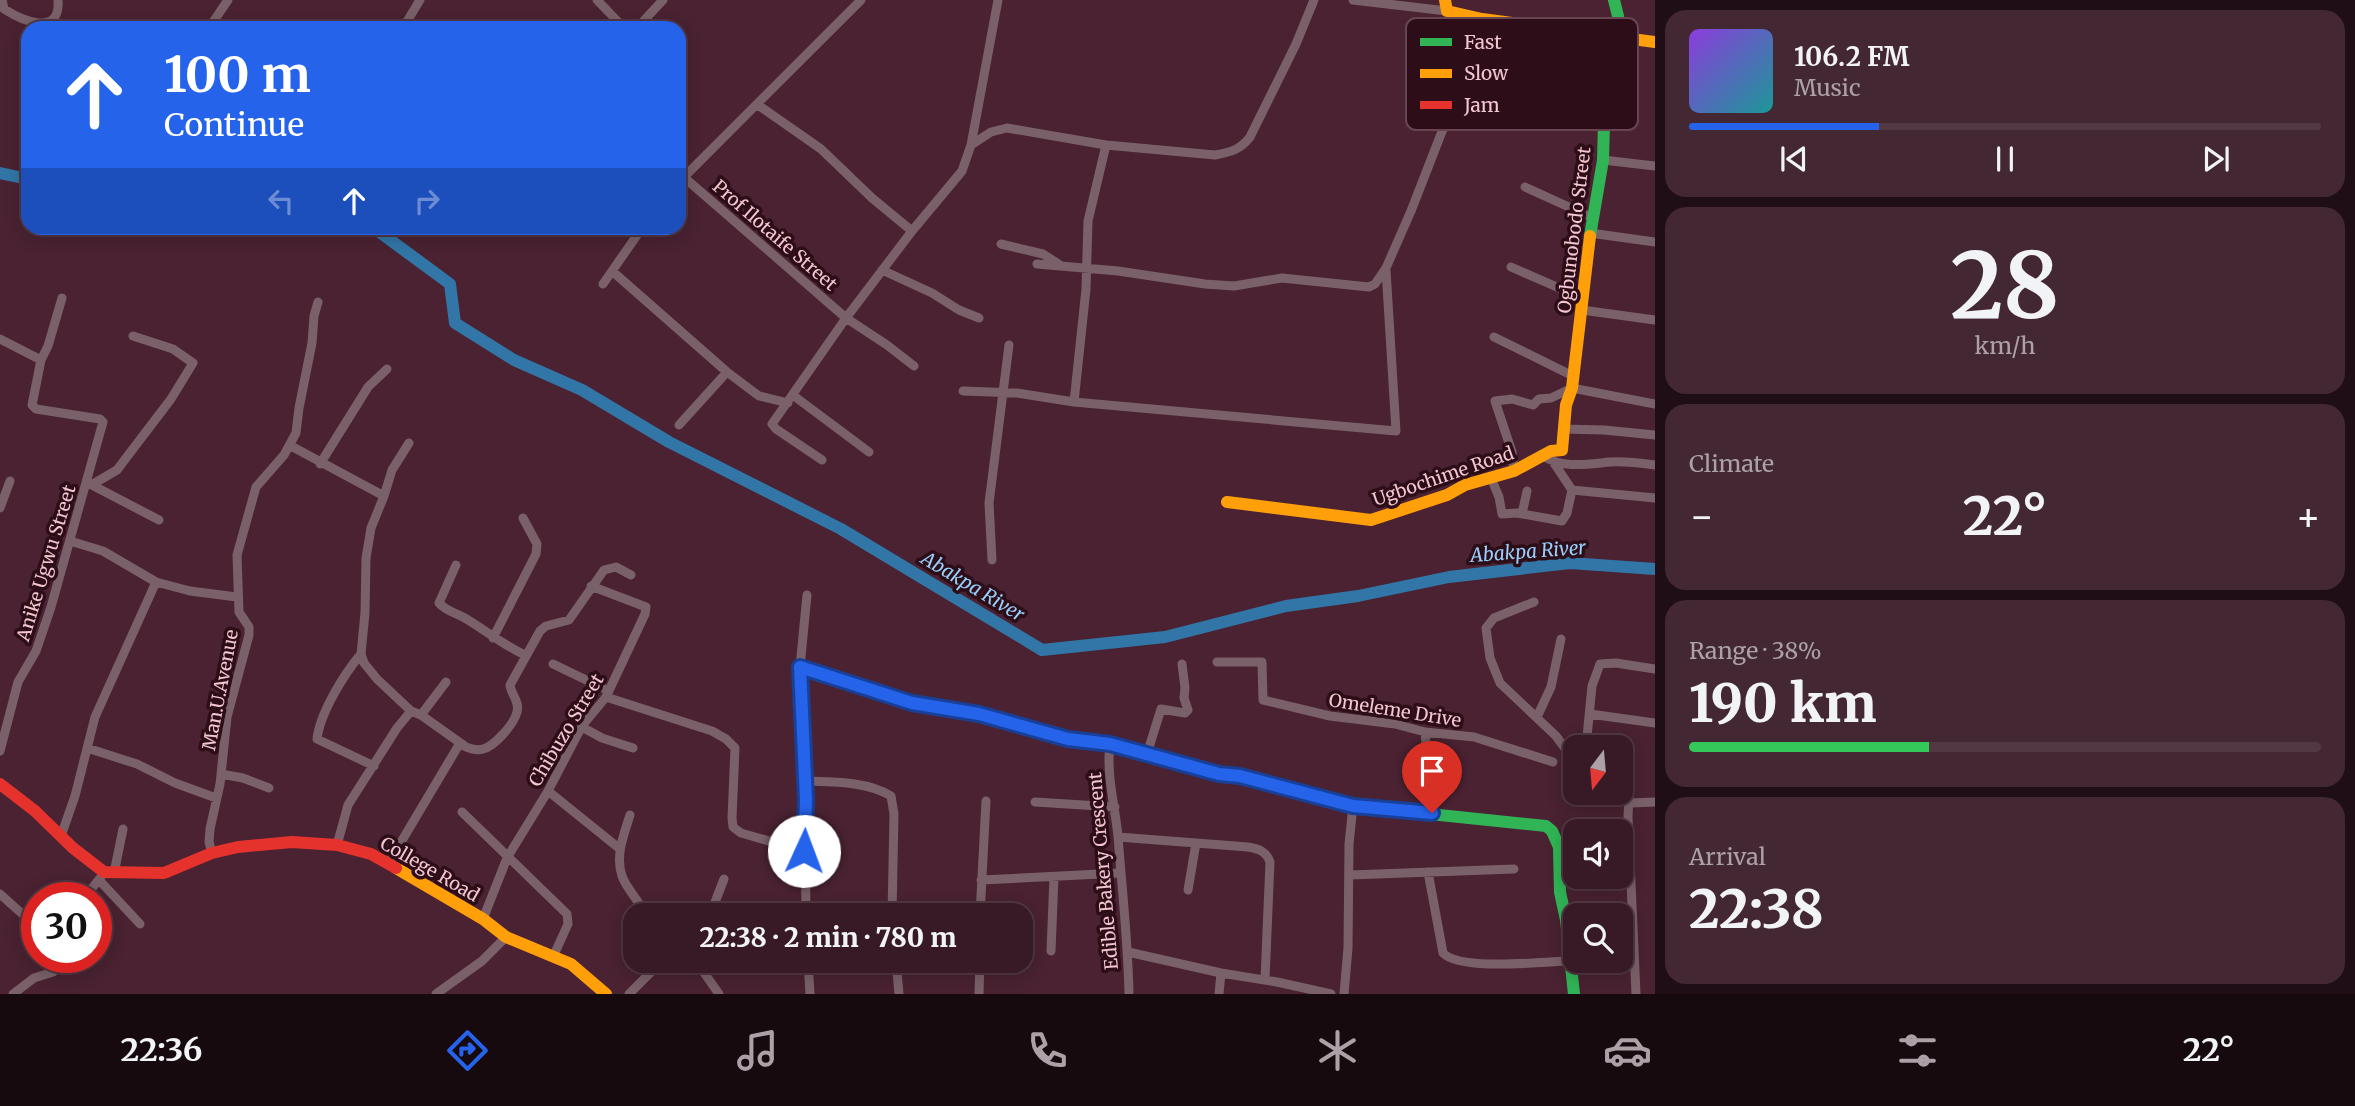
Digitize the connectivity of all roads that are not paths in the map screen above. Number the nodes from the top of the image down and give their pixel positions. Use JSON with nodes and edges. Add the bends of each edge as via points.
{"nodes":[{"id":1,"x":58,"y":0,"type":"edge"},
{"id":2,"x":228,"y":0,"type":"edge"},
{"id":3,"x":420,"y":0,"type":"edge"},
{"id":4,"x":597,"y":0,"type":"edge"},
{"id":5,"x":663,"y":0,"type":"edge"},
{"id":6,"x":861,"y":0,"type":"edge"},
{"id":7,"x":998,"y":0,"type":"edge"},
{"id":8,"x":1314,"y":0,"type":"edge"},
{"id":9,"x":1353,"y":0,"type":"edge"},
{"id":10,"x":1614,"y":0,"type":"edge"},
{"id":11,"x":1446,"y":5,"type":"edge"},
{"id":12,"x":2,"y":6,"type":"edge"},
{"id":13,"x":1479,"y":18,"type":"edge"},
{"id":14,"x":1617,"y":18,"type":"edge"},
{"id":15,"x":26,"y":21,"type":"edge"},
{"id":16,"x":47,"y":21,"type":"edge"},
{"id":17,"x":214,"y":21,"type":"edge"},
{"id":18,"x":407,"y":21,"type":"edge"},
{"id":19,"x":617,"y":21,"type":"edge"},
{"id":20,"x":644,"y":21,"type":"edge"},
{"id":21,"x":758,"y":105,"type":"junction"},
{"id":22,"x":1444,"y":130,"type":"edge"},
{"id":23,"x":1604,"y":130,"type":"edge"},
{"id":24,"x":971,"y":145,"type":"junction"},
{"id":25,"x":1106,"y":145,"type":"junction"},
{"id":26,"x":1603,"y":160,"type":"junction"},
{"id":27,"x":1655,"y":166,"type":"edge"},
{"id":28,"x":686,"y":171,"type":"edge"},
{"id":29,"x":686,"y":182,"type":"edge"},
{"id":30,"x":1525,"y":187,"type":"dead end"},
{"id":31,"x":1593,"y":218,"type":"junction"},
{"id":32,"x":912,"y":231,"type":"junction"},
{"id":33,"x":1590,"y":233,"type":"junction"},
{"id":34,"x":637,"y":235,"type":"edge"},
{"id":35,"x":1655,"y":242,"type":"edge"},
{"id":36,"x":1001,"y":244,"type":"dead end"},
{"id":37,"x":1037,"y":264,"type":"dead end"},
{"id":38,"x":1061,"y":266,"type":"junction"},
{"id":39,"x":1511,"y":267,"type":"dead end"},
{"id":40,"x":1087,"y":268,"type":"junction"},
{"id":41,"x":1386,"y":268,"type":"junction"},
{"id":42,"x":882,"y":270,"type":"junction"},
{"id":43,"x":612,"y":271,"type":"junction"},
{"id":44,"x":603,"y":284,"type":"dead end"},
{"id":45,"x":62,"y":298,"type":"dead end"},
{"id":46,"x":318,"y":302,"type":"dead end"},
{"id":47,"x":1582,"y":304,"type":"junction"},
{"id":48,"x":846,"y":318,"type":"junction"},
{"id":49,"x":979,"y":318,"type":"dead end"},
{"id":50,"x":1655,"y":320,"type":"edge"},
{"id":51,"x":133,"y":336,"type":"dead end"},
{"id":52,"x":1494,"y":337,"type":"dead end"},
{"id":53,"x":0,"y":340,"type":"edge"},
{"id":54,"x":1009,"y":345,"type":"dead end"},
{"id":55,"x":41,"y":360,"type":"junction"},
{"id":56,"x":914,"y":366,"type":"dead end"},
{"id":57,"x":387,"y":369,"type":"dead end"},
{"id":58,"x":727,"y":372,"type":"junction"},
{"id":59,"x":1573,"y":382,"type":"junction"},
{"id":60,"x":964,"y":391,"type":"dead end"},
{"id":61,"x":1003,"y":393,"type":"junction"},
{"id":62,"x":791,"y":399,"type":"junction"},
{"id":63,"x":1074,"y":402,"type":"junction"},
{"id":64,"x":1655,"y":404,"type":"edge"},
{"id":65,"x":679,"y":425,"type":"dead end"},
{"id":66,"x":1563,"y":429,"type":"junction"},
{"id":67,"x":1655,"y":435,"type":"edge"},
{"id":68,"x":409,"y":443,"type":"dead end"},
{"id":69,"x":291,"y":446,"type":"junction"},
{"id":70,"x":869,"y":452,"type":"dead end"},
{"id":71,"x":1547,"y":458,"type":"junction"},
{"id":72,"x":822,"y":460,"type":"dead end"},
{"id":73,"x":320,"y":464,"type":"junction"},
{"id":74,"x":1655,"y":465,"type":"edge"},
{"id":75,"x":1514,"y":471,"type":"junction"},
{"id":76,"x":1491,"y":478,"type":"junction"},
{"id":77,"x":10,"y":481,"type":"dead end"},
{"id":78,"x":90,"y":483,"type":"junction"},
{"id":79,"x":1527,"y":491,"type":"dead end"},
{"id":80,"x":1572,"y":491,"type":"junction"},
{"id":81,"x":384,"y":496,"type":"junction"},
{"id":82,"x":1655,"y":498,"type":"edge"},
{"id":83,"x":1227,"y":502,"type":"dead end"},
{"id":84,"x":0,"y":508,"type":"edge"},
{"id":85,"x":1522,"y":514,"type":"junction"},
{"id":86,"x":523,"y":517,"type":"dead end"},
{"id":87,"x":159,"y":520,"type":"dead end"},
{"id":88,"x":70,"y":541,"type":"junction"},
{"id":89,"x":992,"y":560,"type":"dead end"},
{"id":90,"x":456,"y":565,"type":"dead end"},
{"id":91,"x":631,"y":575,"type":"dead end"},
{"id":92,"x":156,"y":582,"type":"junction"},
{"id":93,"x":591,"y":586,"type":"junction"},
{"id":94,"x":807,"y":596,"type":"dead end"},
{"id":95,"x":237,"y":597,"type":"junction"},
{"id":96,"x":1534,"y":602,"type":"dead end"},
{"id":97,"x":493,"y":638,"type":"junction"},
{"id":98,"x":1561,"y":639,"type":"dead end"},
{"id":99,"x":361,"y":654,"type":"junction"},
{"id":100,"x":525,"y":655,"type":"junction"},
{"id":101,"x":1217,"y":662,"type":"dead end"},
{"id":102,"x":552,"y":664,"type":"dead end"},
{"id":103,"x":1182,"y":664,"type":"dead end"},
{"id":104,"x":800,"y":667,"type":"junction"},
{"id":105,"x":1655,"y":670,"type":"edge"},
{"id":106,"x":446,"y":682,"type":"dead end"},
{"id":107,"x":608,"y":694,"type":"junction"},
{"id":108,"x":411,"y":711,"type":"junction"},
{"id":109,"x":1590,"y":714,"type":"junction"},
{"id":110,"x":421,"y":715,"type":"junction"},
{"id":111,"x":1538,"y":717,"type":"junction"},
{"id":112,"x":1655,"y":723,"type":"edge"},
{"id":113,"x":582,"y":727,"type":"junction"},
{"id":114,"x":1425,"y":732,"type":"junction"},
{"id":115,"x":1587,"y":735,"type":"edge"},
{"id":116,"x":460,"y":743,"type":"junction"},
{"id":117,"x":1110,"y":744,"type":"junction"},
{"id":118,"x":1,"y":745,"type":"edge"},
{"id":119,"x":1563,"y":746,"type":"edge"},
{"id":120,"x":88,"y":748,"type":"junction"},
{"id":121,"x":634,"y":748,"type":"dead end"},
{"id":122,"x":1147,"y":754,"type":"junction"},
{"id":123,"x":1553,"y":762,"type":"dead end"},
{"id":124,"x":374,"y":766,"type":"junction"},
{"id":125,"x":221,"y":774,"type":"junction"},
{"id":126,"x":804,"y":781,"type":"junction"},
{"id":127,"x":0,"y":784,"type":"edge"},
{"id":128,"x":269,"y":788,"type":"dead end"},
{"id":129,"x":548,"y":791,"type":"junction"},
{"id":130,"x":216,"y":798,"type":"junction"},
{"id":131,"x":986,"y":801,"type":"dead end"},
{"id":132,"x":1035,"y":802,"type":"dead end"},
{"id":133,"x":1655,"y":802,"type":"edge"},
{"id":134,"x":1633,"y":803,"type":"edge"},
{"id":135,"x":1630,"y":805,"type":"edge"},
{"id":136,"x":1353,"y":806,"type":"junction"},
{"id":137,"x":1115,"y":807,"type":"junction"},
{"id":138,"x":462,"y":812,"type":"dead end"},
{"id":139,"x":1432,"y":813,"type":"junction"},
{"id":140,"x":630,"y":815,"type":"dead end"},
{"id":141,"x":123,"y":829,"type":"dead end"},
{"id":142,"x":61,"y":836,"type":"junction"},
{"id":143,"x":1118,"y":837,"type":"junction"},
{"id":144,"x":1196,"y":843,"type":"junction"},
{"id":145,"x":337,"y":845,"type":"junction"},
{"id":146,"x":620,"y":849,"type":"junction"},
{"id":147,"x":804,"y":851,"type":"junction"},
{"id":148,"x":212,"y":853,"type":"junction"},
{"id":149,"x":507,"y":858,"type":"junction"},
{"id":150,"x":387,"y":864,"type":"junction"},
{"id":151,"x":1514,"y":869,"type":"dead end"},
{"id":152,"x":1428,"y":872,"type":"junction"},
{"id":153,"x":1120,"y":873,"type":"junction"},
{"id":154,"x":106,"y":875,"type":"junction"},
{"id":155,"x":1350,"y":875,"type":"junction"},
{"id":156,"x":1054,"y":877,"type":"junction"},
{"id":157,"x":724,"y":879,"type":"dead end"},
{"id":158,"x":981,"y":880,"type":"junction"},
{"id":159,"x":100,"y":882,"type":"edge"},
{"id":160,"x":1188,"y":890,"type":"dead end"},
{"id":161,"x":0,"y":894,"type":"edge"},
{"id":162,"x":638,"y":903,"type":"edge"},
{"id":163,"x":715,"y":903,"type":"edge"},
{"id":164,"x":806,"y":903,"type":"edge"},
{"id":165,"x":892,"y":903,"type":"edge"},
{"id":166,"x":980,"y":903,"type":"edge"},
{"id":167,"x":1563,"y":906,"type":"edge"},
{"id":168,"x":21,"y":913,"type":"edge"},
{"id":169,"x":483,"y":919,"type":"junction"},
{"id":170,"x":140,"y":924,"type":"dead end"},
{"id":171,"x":506,"y":937,"type":"junction"},
{"id":172,"x":1051,"y":951,"type":"dead end"},
{"id":173,"x":1128,"y":951,"type":"junction"},
{"id":174,"x":553,"y":957,"type":"junction"},
{"id":175,"x":1563,"y":961,"type":"edge"},
{"id":176,"x":50,"y":973,"type":"edge"},
{"id":177,"x":650,"y":973,"type":"edge"},
{"id":178,"x":704,"y":973,"type":"edge"},
{"id":179,"x":809,"y":973,"type":"edge"},
{"id":180,"x":897,"y":973,"type":"edge"},
{"id":181,"x":980,"y":973,"type":"edge"},
{"id":182,"x":1222,"y":973,"type":"junction"},
{"id":183,"x":1570,"y":973,"type":"edge"},
{"id":184,"x":1265,"y":979,"type":"junction"},
{"id":185,"x":13,"y":994,"type":"edge"},
{"id":186,"x":436,"y":994,"type":"edge"},
{"id":187,"x":606,"y":994,"type":"edge"},
{"id":188,"x":629,"y":994,"type":"edge"},
{"id":189,"x":719,"y":994,"type":"edge"},
{"id":190,"x":810,"y":994,"type":"edge"},
{"id":191,"x":899,"y":994,"type":"edge"},
{"id":192,"x":979,"y":994,"type":"edge"},
{"id":193,"x":1129,"y":994,"type":"edge"},
{"id":194,"x":1219,"y":994,"type":"edge"},
{"id":195,"x":1331,"y":994,"type":"edge"},
{"id":196,"x":1344,"y":994,"type":"edge"},
{"id":197,"x":1574,"y":994,"type":"edge"},
{"id":198,"x":1636,"y":994,"type":"edge"}],
"edges":[{"from":1,"to":16,"type":"street","via":[[56,15]]},
{"from":2,"to":17,"type":"street"},
{"from":3,"to":18,"type":"street"},
{"from":4,"to":19,"type":"street"},
{"from":5,"to":20,"type":"street"},
{"from":6,"to":21,"type":"street"},
{"from":7,"to":24,"type":"street"},
{"from":8,"to":25,"type":"street","via":[[1243,146],[1215,155]]},
{"from":9,"to":11,"type":"street"},
{"from":10,"to":14,"type":"street","name":"Ogbunobodo Street"},
{"from":11,"to":13,"type":"street"},
{"from":12,"to":15,"type":"street"},
{"from":21,"to":28,"type":"street"},
{"from":21,"to":32,"type":"street","via":[[821,149]]},
{"from":22,"to":41,"type":"street"},
{"from":23,"to":26,"type":"street","name":"Ogbunobodo Street"},
{"from":24,"to":25,"type":"street","via":[[990,132],[1007,128]]},
{"from":24,"to":32,"type":"street","via":[[962,170]]},
{"from":25,"to":40,"type":"street","via":[[1088,221]]},
{"from":26,"to":27,"type":"street"},
{"from":26,"to":31,"type":"street","name":"Ogbunobodo Street"},
{"from":29,"to":48,"type":"street","name":"Prof Ilotaife Street"},
{"from":30,"to":31,"type":"street"},
{"from":31,"to":33,"type":"street","name":"Ogbunobodo Street"},
{"from":32,"to":42,"type":"street"},
{"from":33,"to":35,"type":"street"},
{"from":33,"to":47,"type":"street","name":"Ogbunobodo Street"},
{"from":34,"to":43,"type":"street"},
{"from":36,"to":38,"type":"street","via":[[1043,254]]},
{"from":37,"to":38,"type":"street"},
{"from":38,"to":40,"type":"street"},
{"from":39,"to":47,"type":"street"},
{"from":40,"to":41,"type":"street","via":[[1234,286],[1283,278],[1369,287]]},
{"from":40,"to":63,"type":"street"},
{"from":41,"to":63,"type":"street","via":[[1396,431]]},
{"from":42,"to":48,"type":"street"},
{"from":42,"to":49,"type":"street"},
{"from":43,"to":44,"type":"street"},
{"from":43,"to":58,"type":"street"},
{"from":45,"to":55,"type":"street"},
{"from":46,"to":69,"type":"street","name":"Man.U.Avenue"},
{"from":47,"to":50,"type":"street"},
{"from":47,"to":59,"type":"street","name":"Ogbunobodo Street"},
{"from":48,"to":56,"type":"street","name":"Prof Ilotaife Street"},
{"from":48,"to":62,"type":"street"},
{"from":51,"to":78,"type":"street","via":[[173,349],[193,363],[117,470]]},
{"from":52,"to":59,"type":"street"},
{"from":53,"to":55,"type":"street"},
{"from":54,"to":61,"type":"street"},
{"from":55,"to":78,"type":"street","name":"Anike Ugwu Street","via":[[34,408],[103,422]]},
{"from":57,"to":73,"type":"street","via":[[368,387]]},
{"from":58,"to":62,"type":"street","via":[[759,396]]},
{"from":58,"to":65,"type":"street"},
{"from":59,"to":64,"type":"street"},
{"from":59,"to":66,"type":"street","name":"Ugbochime Road"},
{"from":59,"to":75,"type":"street","via":[[1533,405],[1512,399],[1495,401],[1513,452]]},
{"from":60,"to":61,"type":"street"},
{"from":61,"to":63,"type":"street"},
{"from":61,"to":89,"type":"street","via":[[989,502]]},
{"from":62,"to":70,"type":"street"},
{"from":62,"to":72,"type":"street","via":[[773,426]]},
{"from":66,"to":67,"type":"street"},
{"from":66,"to":71,"type":"street","name":"Ugbochime Road","via":[[1562,450],[1551,451]]},
{"from":68,"to":81,"type":"street","via":[[392,470]]},
{"from":69,"to":73,"type":"street"},
{"from":69,"to":95,"type":"street","name":"Man.U.Avenue","via":[[251,499],[237,555]]},
{"from":71,"to":74,"type":"street","via":[[1588,466]]},
{"from":71,"to":75,"type":"street","name":"Ugbochime Road"},
{"from":71,"to":80,"type":"street"},
{"from":73,"to":81,"type":"street"},
{"from":75,"to":76,"type":"street","name":"Ugbochime Road"},
{"from":76,"to":83,"type":"street","name":"Ugbochime Road","via":[[1371,520]]},
{"from":76,"to":85,"type":"street","via":[[1502,514]]},
{"from":77,"to":84,"type":"street"},
{"from":78,"to":87,"type":"street"},
{"from":78,"to":88,"type":"street","name":"Anike Ugwu Street"},
{"from":79,"to":85,"type":"street"},
{"from":80,"to":82,"type":"street"},
{"from":80,"to":85,"type":"street","via":[[1567,513],[1558,522]]},
{"from":81,"to":99,"type":"street","via":[[371,528],[366,558]]},
{"from":86,"to":97,"type":"street","via":[[537,544],[536,554]]},
{"from":88,"to":92,"type":"street","via":[[103,551]]},
{"from":88,"to":118,"type":"street","name":"Anike Ugwu Street","via":[[36,651],[18,682]]},
{"from":90,"to":97,"type":"street","via":[[439,603]]},
{"from":91,"to":93,"type":"street","via":[[609,567]]},
{"from":92,"to":95,"type":"street"},
{"from":92,"to":120,"type":"street","via":[[95,717]]},
{"from":93,"to":100,"type":"street","via":[[569,620],[546,626]]},
{"from":93,"to":107,"type":"street","name":"Chibuzo Street","via":[[646,607]]},
{"from":94,"to":104,"type":"street"},
{"from":95,"to":125,"type":"street","name":"Man.U.Avenue","via":[[239,612],[250,627],[227,717]]},
{"from":96,"to":111,"type":"street","via":[[1494,618],[1486,628],[1490,658],[1500,683]]},
{"from":97,"to":100,"type":"street"},
{"from":98,"to":111,"type":"street"},
{"from":99,"to":108,"type":"street","via":[[377,679]]},
{"from":99,"to":124,"type":"street","via":[[346,671],[317,739]]},
{"from":100,"to":116,"type":"street","via":[[510,685],[518,702],[514,718],[485,749],[474,750]]},
{"from":101,"to":114,"type":"street","name":"Omeleme Drive","via":[[1262,662],[1263,700]]},
{"from":102,"to":107,"type":"street"},
{"from":103,"to":122,"type":"street","via":[[1188,710],[1161,709]]},
{"from":104,"to":117,"type":"street","via":[[912,703],[979,714],[1068,739]]},
{"from":104,"to":126,"type":"street"},
{"from":105,"to":109,"type":"street","via":[[1600,664]]},
{"from":106,"to":110,"type":"street"},
{"from":107,"to":113,"type":"street","name":"Chibuzo Street"},
{"from":107,"to":147,"type":"street","via":[[726,739],[735,748],[733,827]]},
{"from":108,"to":110,"type":"street"},
{"from":108,"to":124,"type":"street"},
{"from":109,"to":112,"type":"street"},
{"from":109,"to":115,"type":"street"},
{"from":110,"to":116,"type":"street"},
{"from":111,"to":119,"type":"street"},
{"from":113,"to":121,"type":"street"},
{"from":113,"to":129,"type":"street","name":"Chibuzo Street"},
{"from":114,"to":123,"type":"street","name":"Omeleme Drive","via":[[1474,737]]},
{"from":114,"to":139,"type":"street"},
{"from":116,"to":150,"type":"street"},
{"from":117,"to":122,"type":"street"},
{"from":117,"to":137,"type":"street","name":"Edible Bakery Crescent"},
{"from":120,"to":130,"type":"street"},
{"from":120,"to":142,"type":"street"},
{"from":122,"to":136,"type":"street"},
{"from":124,"to":145,"type":"street","via":[[348,805]]},
{"from":125,"to":128,"type":"street"},
{"from":125,"to":130,"type":"street","name":"Man.U.Avenue"},
{"from":126,"to":147,"type":"street"},
{"from":126,"to":165,"type":"street","via":[[847,783],[880,789],[891,796]]},
{"from":127,"to":142,"type":"street"},
{"from":129,"to":146,"type":"street"},
{"from":129,"to":149,"type":"street","name":"Chibuzo Street"},
{"from":130,"to":148,"type":"street","name":"Man.U.Avenue","via":[[209,842]]},
{"from":131,"to":158,"type":"street"},
{"from":132,"to":137,"type":"street"},
{"from":133,"to":134,"type":"street"},
{"from":135,"to":198,"type":"street"},
{"from":136,"to":139,"type":"street"},
{"from":136,"to":155,"type":"street"},
{"from":137,"to":143,"type":"street","name":"Edible Bakery Crescent"},
{"from":138,"to":149,"type":"street"},
{"from":139,"to":167,"type":"street","via":[[1551,829],[1560,856]]},
{"from":140,"to":146,"type":"street"},
{"from":141,"to":154,"type":"street"},
{"from":142,"to":154,"type":"street"},
{"from":143,"to":144,"type":"street"},
{"from":143,"to":153,"type":"street","name":"Edible Bakery Crescent"},
{"from":144,"to":160,"type":"street"},
{"from":144,"to":184,"type":"street","via":[[1248,846],[1267,855]]},
{"from":145,"to":148,"type":"street","name":"College Road","via":[[292,842]]},
{"from":145,"to":150,"type":"street","name":"College Road","via":[[355,848]]},
{"from":146,"to":162,"type":"street","via":[[622,877]]},
{"from":147,"to":164,"type":"street"},
{"from":148,"to":154,"type":"street","name":"College Road","via":[[164,873]]},
{"from":149,"to":169,"type":"street","name":"Chibuzo Street"},
{"from":149,"to":174,"type":"street","via":[[569,919]]},
{"from":150,"to":169,"type":"street","name":"College Road"},
{"from":151,"to":152,"type":"street"},
{"from":152,"to":155,"type":"street"},
{"from":152,"to":175,"type":"street","via":[[1443,953],[1448,959]]},
{"from":153,"to":156,"type":"street"},
{"from":153,"to":173,"type":"street","name":"Edible Bakery Crescent"},
{"from":154,"to":159,"type":"street"},
{"from":154,"to":170,"type":"street"},
{"from":155,"to":196,"type":"street"},
{"from":156,"to":158,"type":"street"},
{"from":156,"to":172,"type":"street"},
{"from":157,"to":163,"type":"street"},
{"from":158,"to":166,"type":"street"},
{"from":161,"to":168,"type":"street"},
{"from":169,"to":171,"type":"street","name":"College Road"},
{"from":171,"to":174,"type":"street","name":"College Road"},
{"from":171,"to":186,"type":"street"},
{"from":173,"to":182,"type":"street"},
{"from":173,"to":193,"type":"street","name":"Edible Bakery Crescent"},
{"from":174,"to":187,"type":"street","name":"College Road","via":[[580,970]]},
{"from":176,"to":185,"type":"street","via":[[23,984]]},
{"from":177,"to":188,"type":"street"},
{"from":178,"to":189,"type":"street"},
{"from":179,"to":190,"type":"street"},
{"from":180,"to":191,"type":"street"},
{"from":181,"to":192,"type":"street"},
{"from":182,"to":184,"type":"street"},
{"from":182,"to":194,"type":"street"},
{"from":183,"to":197,"type":"street"},
{"from":184,"to":195,"type":"street"}]}
